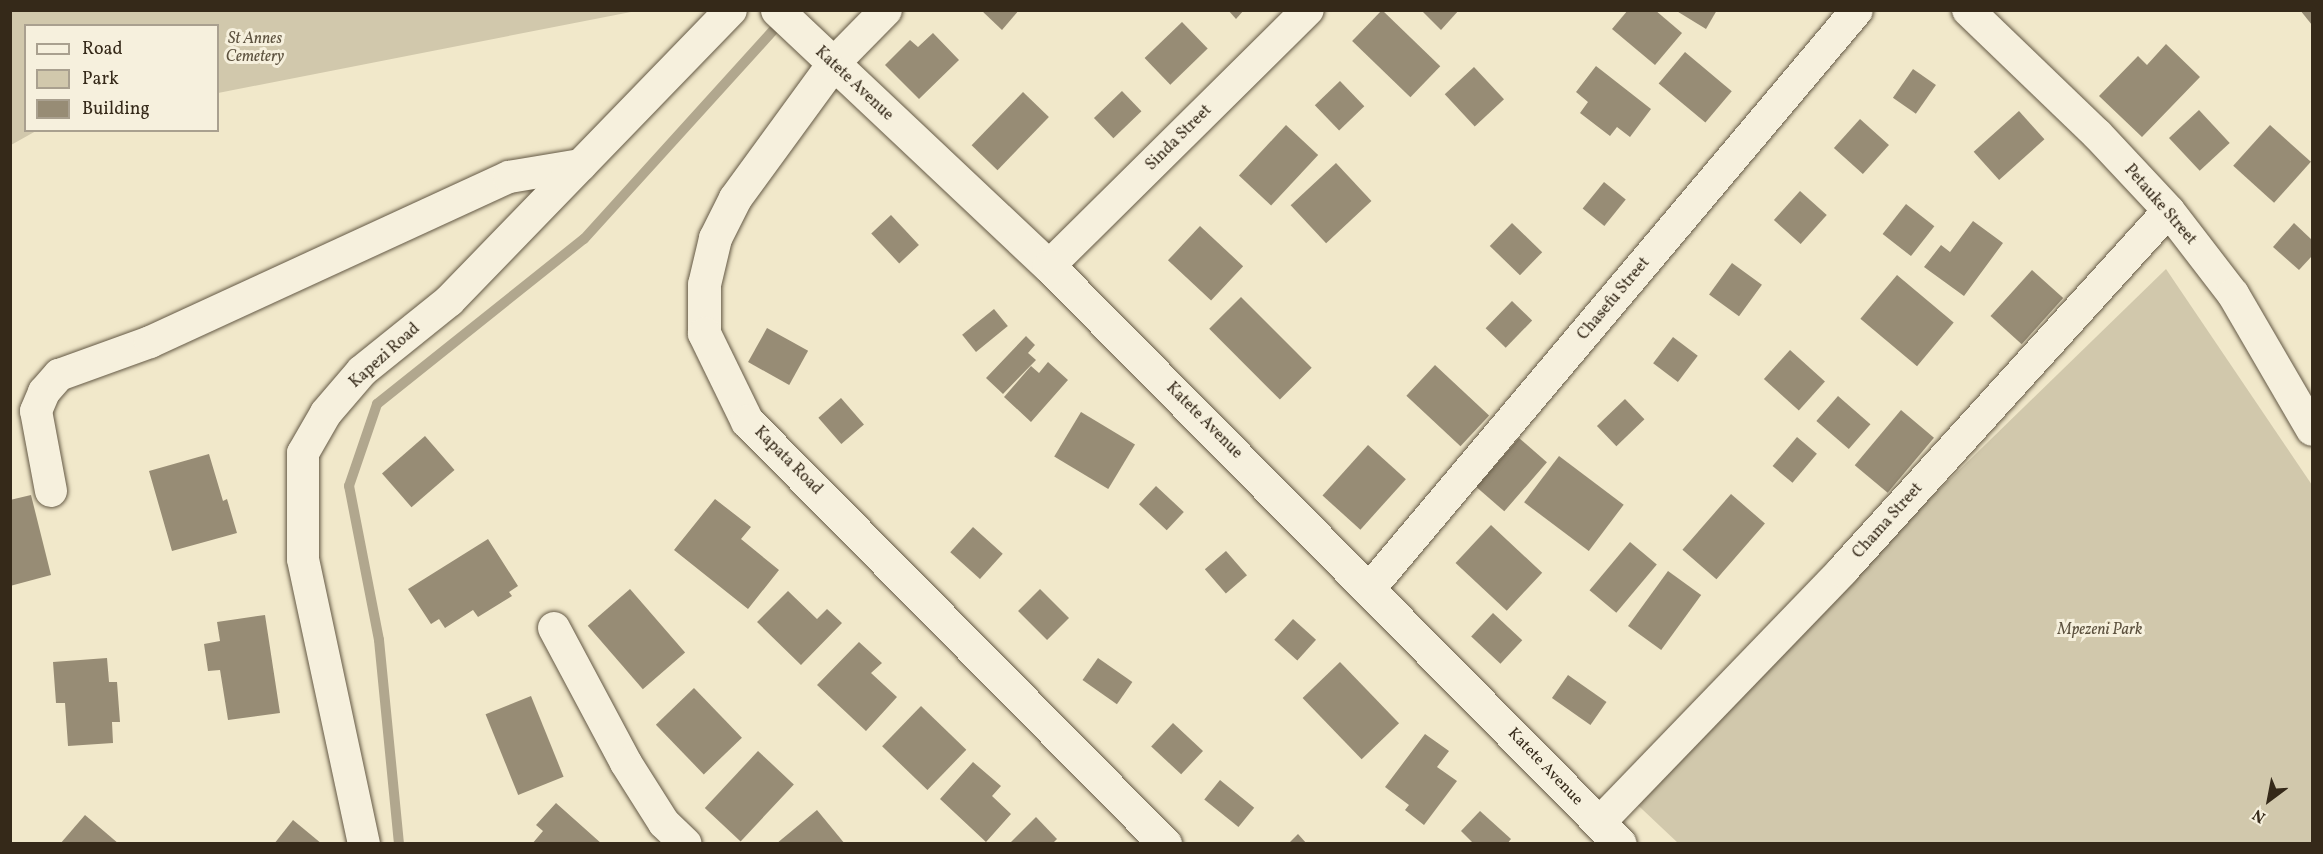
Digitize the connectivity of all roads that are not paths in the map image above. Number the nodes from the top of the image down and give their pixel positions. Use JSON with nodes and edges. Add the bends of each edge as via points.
{"nodes":[{"id":1,"x":731,"y":10,"type":"edge"},
{"id":2,"x":886,"y":10,"type":"edge"},
{"id":3,"x":1308,"y":10,"type":"edge"},
{"id":4,"x":1857,"y":10,"type":"edge"},
{"id":5,"x":1968,"y":10,"type":"edge"},
{"id":6,"x":787,"y":20,"type":"edge"},
{"id":7,"x":832,"y":65,"type":"junction"},
{"id":8,"x":581,"y":165,"type":"junction"},
{"id":9,"x":2169,"y":212,"type":"junction"},
{"id":10,"x":1049,"y":266,"type":"junction"},
{"id":11,"x":2313,"y":430,"type":"edge"},
{"id":12,"x":51,"y":492,"type":"dead end"},
{"id":13,"x":1371,"y":588,"type":"junction"},
{"id":14,"x":554,"y":628,"type":"dead end"},
{"id":15,"x":1609,"y":833,"type":"edge"},
{"id":16,"x":364,"y":843,"type":"edge"},
{"id":17,"x":686,"y":843,"type":"edge"},
{"id":18,"x":1165,"y":843,"type":"edge"}],
"edges":[{"from":1,"to":8,"type":"street","name":"Kapezi Road"},
{"from":2,"to":7,"type":"street","name":"Kapata Road"},
{"from":3,"to":10,"type":"street","name":"Sinda Street"},
{"from":4,"to":13,"type":"street","name":"Chasefu Street"},
{"from":5,"to":9,"type":"street","name":"Petauke Street","via":[[2097,134]]},
{"from":6,"to":7,"type":"street","name":"Katete Avenue"},
{"from":7,"to":10,"type":"street","name":"Katete Avenue"},
{"from":7,"to":18,"type":"street","name":"Kapata Road","via":[[735,198],[715,238],[704,284],[704,333],[747,421]]},
{"from":8,"to":12,"type":"street","via":[[509,177],[150,342],[59,375],[44,392],[36,411]]},
{"from":8,"to":16,"type":"street","name":"Kapezi Road","via":[[449,301],[362,371],[326,413],[303,453],[303,559]]},
{"from":9,"to":11,"type":"street","name":"Petauke Street","via":[[2233,294]]},
{"from":9,"to":15,"type":"street","name":"Chama Street"},
{"from":10,"to":13,"type":"street","name":"Katete Avenue"},
{"from":13,"to":15,"type":"street","name":"Katete Avenue"},
{"from":14,"to":17,"type":"street","via":[[626,763],[664,823]]}]}
